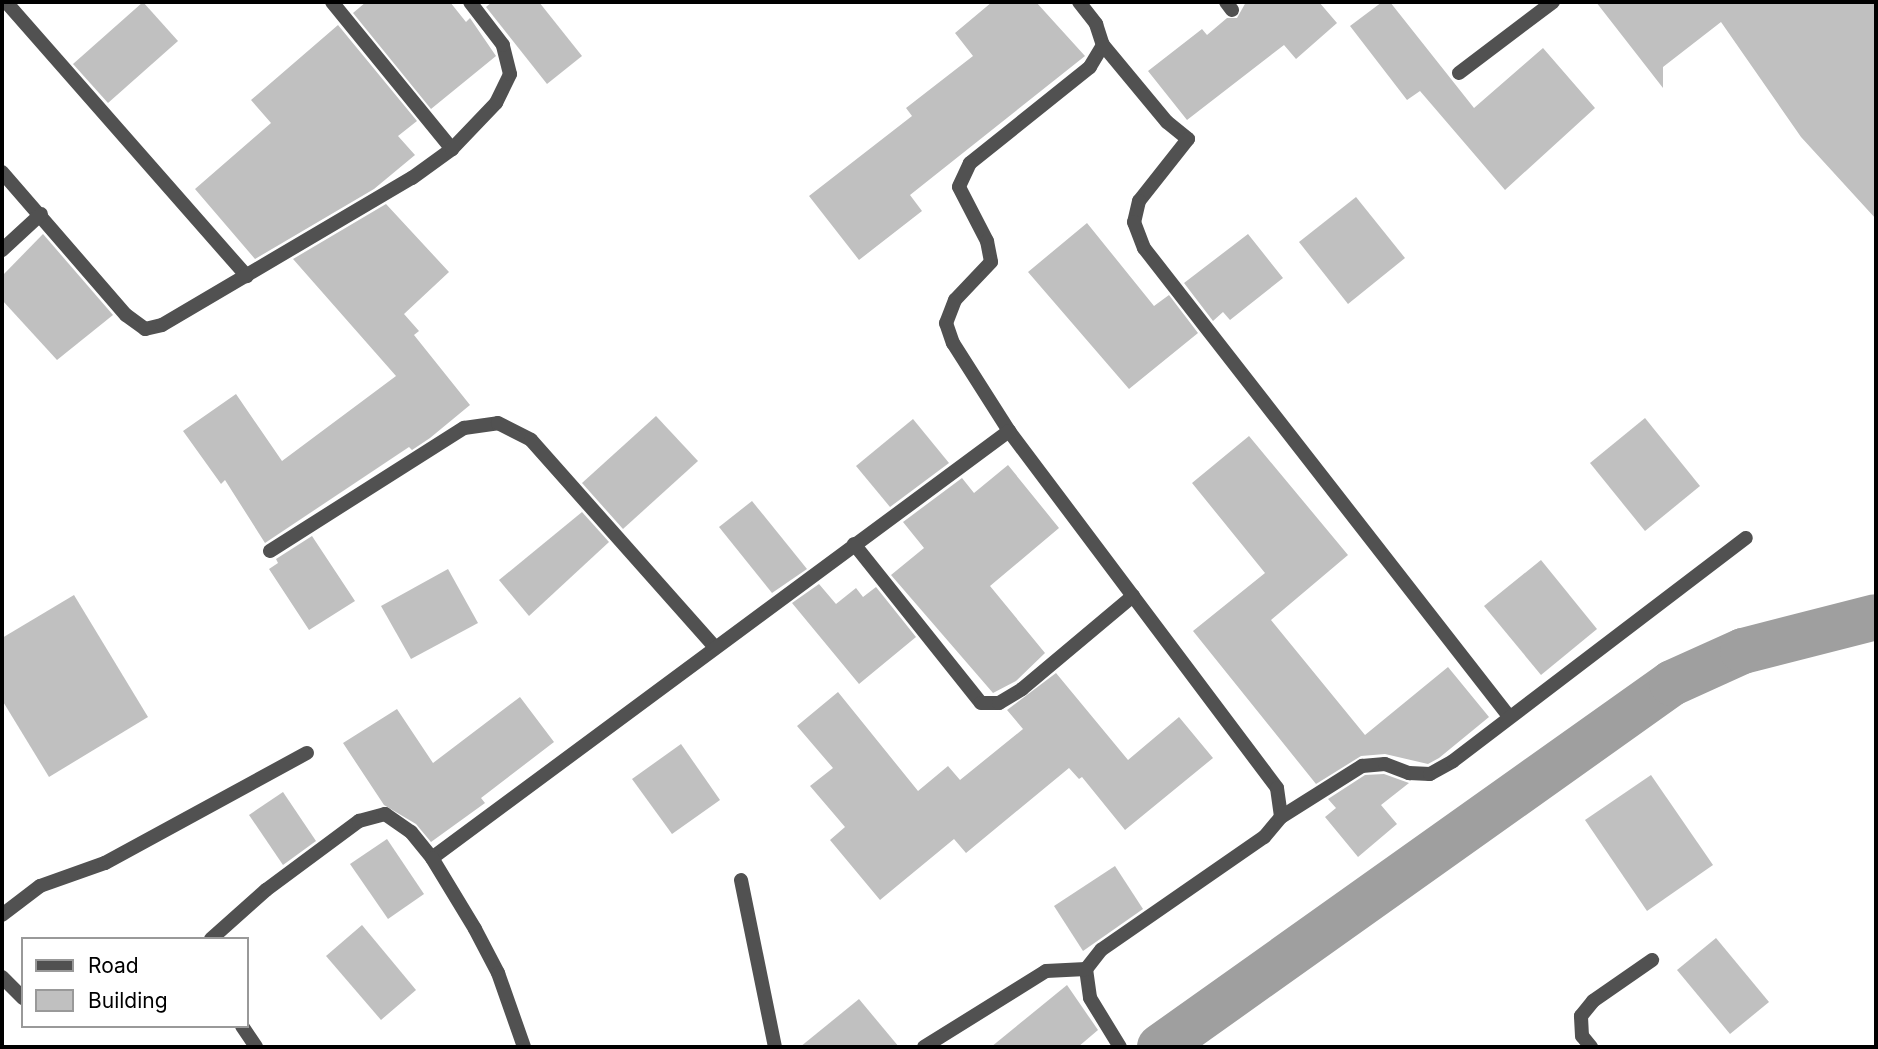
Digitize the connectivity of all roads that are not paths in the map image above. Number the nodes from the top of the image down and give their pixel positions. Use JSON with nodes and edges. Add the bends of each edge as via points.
{"nodes":[{"id":1,"x":6,"y":2,"type":"edge"},
{"id":2,"x":332,"y":2,"type":"edge"},
{"id":3,"x":470,"y":2,"type":"edge"},
{"id":4,"x":1079,"y":2,"type":"edge"},
{"id":5,"x":1553,"y":2,"type":"edge"},
{"id":6,"x":1103,"y":46,"type":"junction"},
{"id":7,"x":1459,"y":73,"type":"dead end"},
{"id":8,"x":452,"y":149,"type":"junction"},
{"id":9,"x":2,"y":172,"type":"edge"},
{"id":10,"x":41,"y":214,"type":"junction"},
{"id":11,"x":2,"y":250,"type":"edge"},
{"id":12,"x":247,"y":276,"type":"junction"},
{"id":13,"x":1009,"y":431,"type":"junction"},
{"id":14,"x":1746,"y":538,"type":"dead end"},
{"id":15,"x":854,"y":544,"type":"junction"},
{"id":16,"x":270,"y":551,"type":"dead end"},
{"id":17,"x":1133,"y":596,"type":"junction"},
{"id":18,"x":715,"y":647,"type":"junction"},
{"id":19,"x":1508,"y":715,"type":"junction"},
{"id":20,"x":307,"y":753,"type":"dead end"},
{"id":21,"x":1281,"y":817,"type":"junction"},
{"id":22,"x":432,"y":858,"type":"junction"},
{"id":23,"x":741,"y":880,"type":"dead end"},
{"id":24,"x":2,"y":915,"type":"edge"},
{"id":25,"x":213,"y":937,"type":"edge"},
{"id":26,"x":1652,"y":960,"type":"dead end"},
{"id":27,"x":1086,"y":969,"type":"junction"},
{"id":28,"x":2,"y":977,"type":"edge"},
{"id":29,"x":21,"y":996,"type":"edge"},
{"id":30,"x":243,"y":1028,"type":"edge"},
{"id":31,"x":1117,"y":1043,"type":"edge"},
{"id":32,"x":256,"y":1047,"type":"edge"},
{"id":33,"x":524,"y":1047,"type":"edge"},
{"id":34,"x":775,"y":1047,"type":"edge"},
{"id":35,"x":924,"y":1047,"type":"edge"},
{"id":36,"x":1591,"y":1047,"type":"edge"}],
"edges":[{"from":1,"to":12,"type":"street"},
{"from":2,"to":8,"type":"street"},
{"from":3,"to":8,"type":"street","via":[[503,45],[510,74],[496,103]]},
{"from":4,"to":6,"type":"street","via":[[1096,24]]},
{"from":5,"to":7,"type":"street"},
{"from":6,"to":13,"type":"street","via":[[1090,66],[970,163],[959,187],[987,241],[991,262],[954,300],[946,323],[953,343]]},
{"from":6,"to":19,"type":"street","via":[[1167,122],[1188,139],[1139,201],[1134,222],[1144,248]]},
{"from":8,"to":12,"type":"street","via":[[412,178]]},
{"from":9,"to":10,"type":"street"},
{"from":10,"to":11,"type":"street"},
{"from":10,"to":12,"type":"street","via":[[126,315],[145,328],[162,325]]},
{"from":13,"to":15,"type":"street"},
{"from":13,"to":17,"type":"street"},
{"from":14,"to":19,"type":"street"},
{"from":15,"to":17,"type":"street","via":[[981,702],[999,703],[1022,689]]},
{"from":15,"to":18,"type":"street"},
{"from":16,"to":18,"type":"street","via":[[464,428],[498,423],[531,440]]},
{"from":17,"to":21,"type":"street","via":[[1277,788]]},
{"from":18,"to":22,"type":"street"},
{"from":19,"to":21,"type":"street","via":[[1453,761],[1430,774],[1409,774],[1385,764],[1362,765]]},
{"from":20,"to":24,"type":"street","via":[[105,863],[40,886]]},
{"from":21,"to":27,"type":"street","via":[[1264,837],[1101,950]]},
{"from":22,"to":25,"type":"street","via":[[411,832],[385,814],[359,821],[266,890]]},
{"from":22,"to":33,"type":"street","via":[[498,973]]},
{"from":23,"to":34,"type":"street"},
{"from":26,"to":36,"type":"street","via":[[1593,1001],[1581,1016],[1582,1036]]},
{"from":27,"to":31,"type":"street","via":[[1090,998]]},
{"from":27,"to":35,"type":"street","via":[[1046,971]]},
{"from":28,"to":29,"type":"street"},
{"from":30,"to":32,"type":"street"}]}
